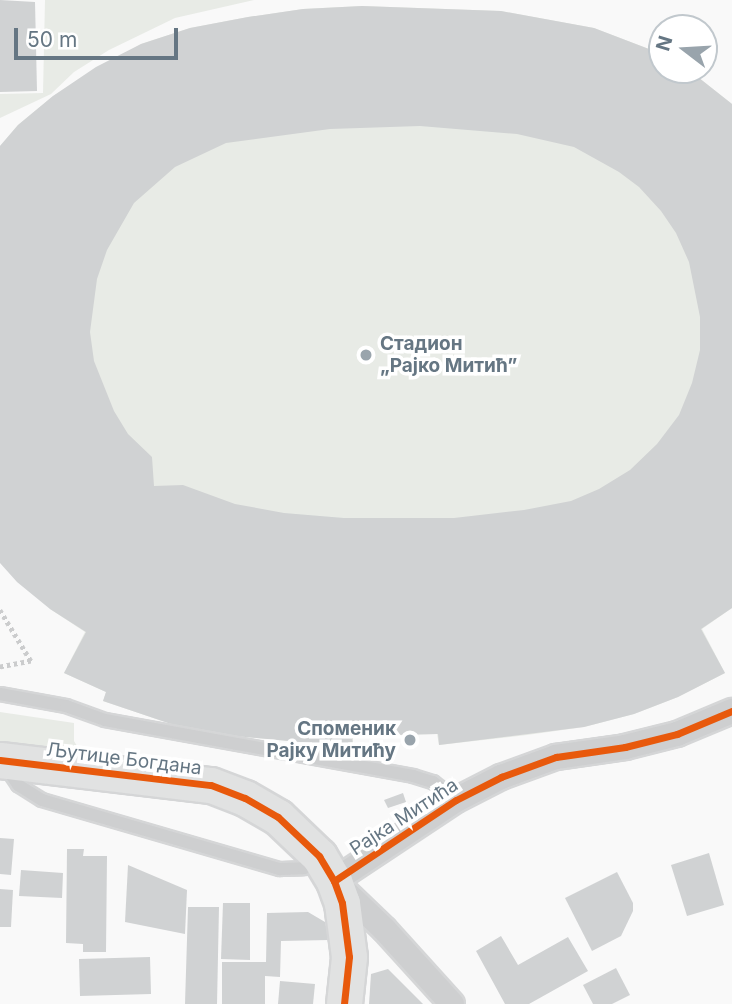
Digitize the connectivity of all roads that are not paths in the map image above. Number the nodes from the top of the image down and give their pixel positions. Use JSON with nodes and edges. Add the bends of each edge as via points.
{"nodes":[{"id":1,"x":0,"y":694,"type":"edge"},
{"id":2,"x":732,"y":711,"type":"edge"},
{"id":3,"x":1,"y":760,"type":"edge"},
{"id":4,"x":456,"y":800,"type":"junction"},
{"id":5,"x":327,"y":870,"type":"junction"},
{"id":6,"x":345,"y":1004,"type":"edge"},
{"id":7,"x":452,"y":1004,"type":"edge"}],
"edges":[{"from":1,"to":4,"type":"lane","via":[[66,706],[105,720],[413,776],[433,782]]},
{"from":2,"to":4,"type":"street","name":"Рајка Митића","via":[[650,742],[556,757]]},
{"from":3,"to":5,"type":"lane","via":[[18,785],[42,800],[280,869]]},
{"from":3,"to":5,"type":"street","name":"Љутице Богдана","via":[[211,785],[278,817],[306,840]]},
{"from":4,"to":5,"type":"street","name":"Рајка Митића"},
{"from":5,"to":6,"type":"street","name":"Љутице Богдана","via":[[348,933]]},
{"from":5,"to":7,"type":"street"}]}
